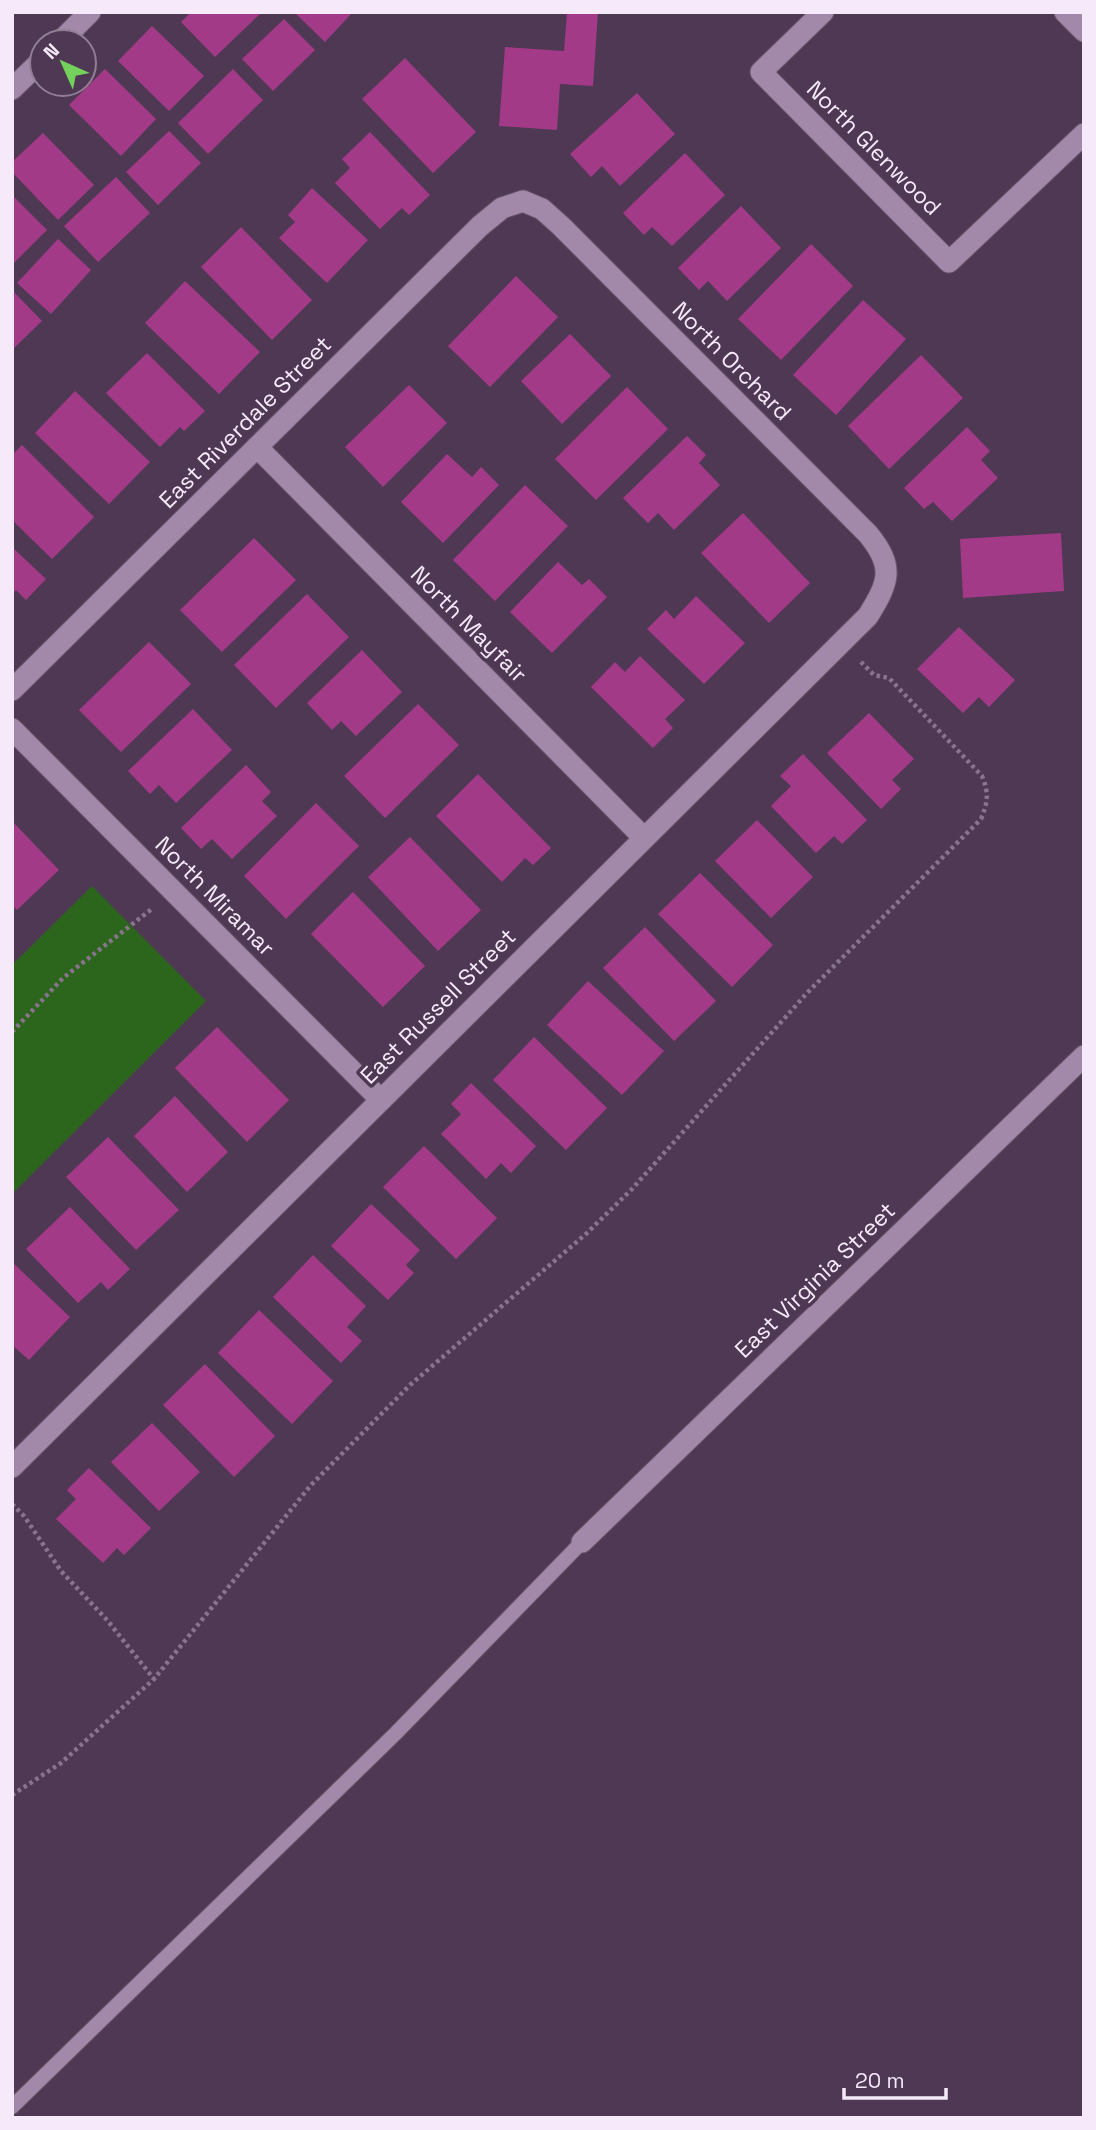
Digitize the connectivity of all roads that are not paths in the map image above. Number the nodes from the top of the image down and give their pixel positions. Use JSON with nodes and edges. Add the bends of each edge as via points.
{"nodes":[{"id":1,"x":90,"y":12,"type":"edge"},
{"id":2,"x":823,"y":12,"type":"edge"},
{"id":3,"x":1065,"y":12,"type":"edge"},
{"id":4,"x":74,"y":28,"type":"edge"},
{"id":5,"x":1084,"y":31,"type":"edge"},
{"id":6,"x":28,"y":74,"type":"edge"},
{"id":7,"x":12,"y":89,"type":"edge"},
{"id":8,"x":1084,"y":134,"type":"edge"},
{"id":9,"x":523,"y":201,"type":"joint"},
{"id":10,"x":257,"y":447,"type":"junction"},
{"id":11,"x":888,"y":573,"type":"joint"},
{"id":12,"x":12,"y":690,"type":"edge"},
{"id":13,"x":12,"y":729,"type":"edge"},
{"id":14,"x":645,"y":838,"type":"junction"},
{"id":15,"x":1084,"y":1056,"type":"edge"},
{"id":16,"x":381,"y":1100,"type":"junction"},
{"id":17,"x":12,"y":1467,"type":"edge"},
{"id":18,"x":582,"y":1542,"type":"joint"},
{"id":19,"x":12,"y":2108,"type":"edge"}],
"edges":[{"from":1,"to":4,"type":"street"},
{"from":2,"to":8,"type":"street","name":"North Glenwood","via":[[761,72],[949,262]]},
{"from":3,"to":5,"type":"street"},
{"from":6,"to":7,"type":"street"},
{"from":9,"to":10,"type":"street","name":"East Riverdale Street","via":[[502,208],[480,226]]},
{"from":9,"to":11,"type":"street","name":"North Orchard","via":[[542,209],[562,226],[869,534],[883,552]]},
{"from":10,"to":12,"type":"street","name":"East Riverdale Street"},
{"from":10,"to":14,"type":"street","name":"North Mayfair"},
{"from":11,"to":14,"type":"street","name":"East Russell Street","via":[[868,616]]},
{"from":13,"to":16,"type":"street","name":"North Miramar"},
{"from":14,"to":16,"type":"street","name":"East Russell Street"},
{"from":15,"to":18,"type":"street","name":"East Virginia Street"},
{"from":16,"to":17,"type":"street","name":"East Russell Street"},
{"from":18,"to":19,"type":"lane","via":[[396,1733]]}]}
